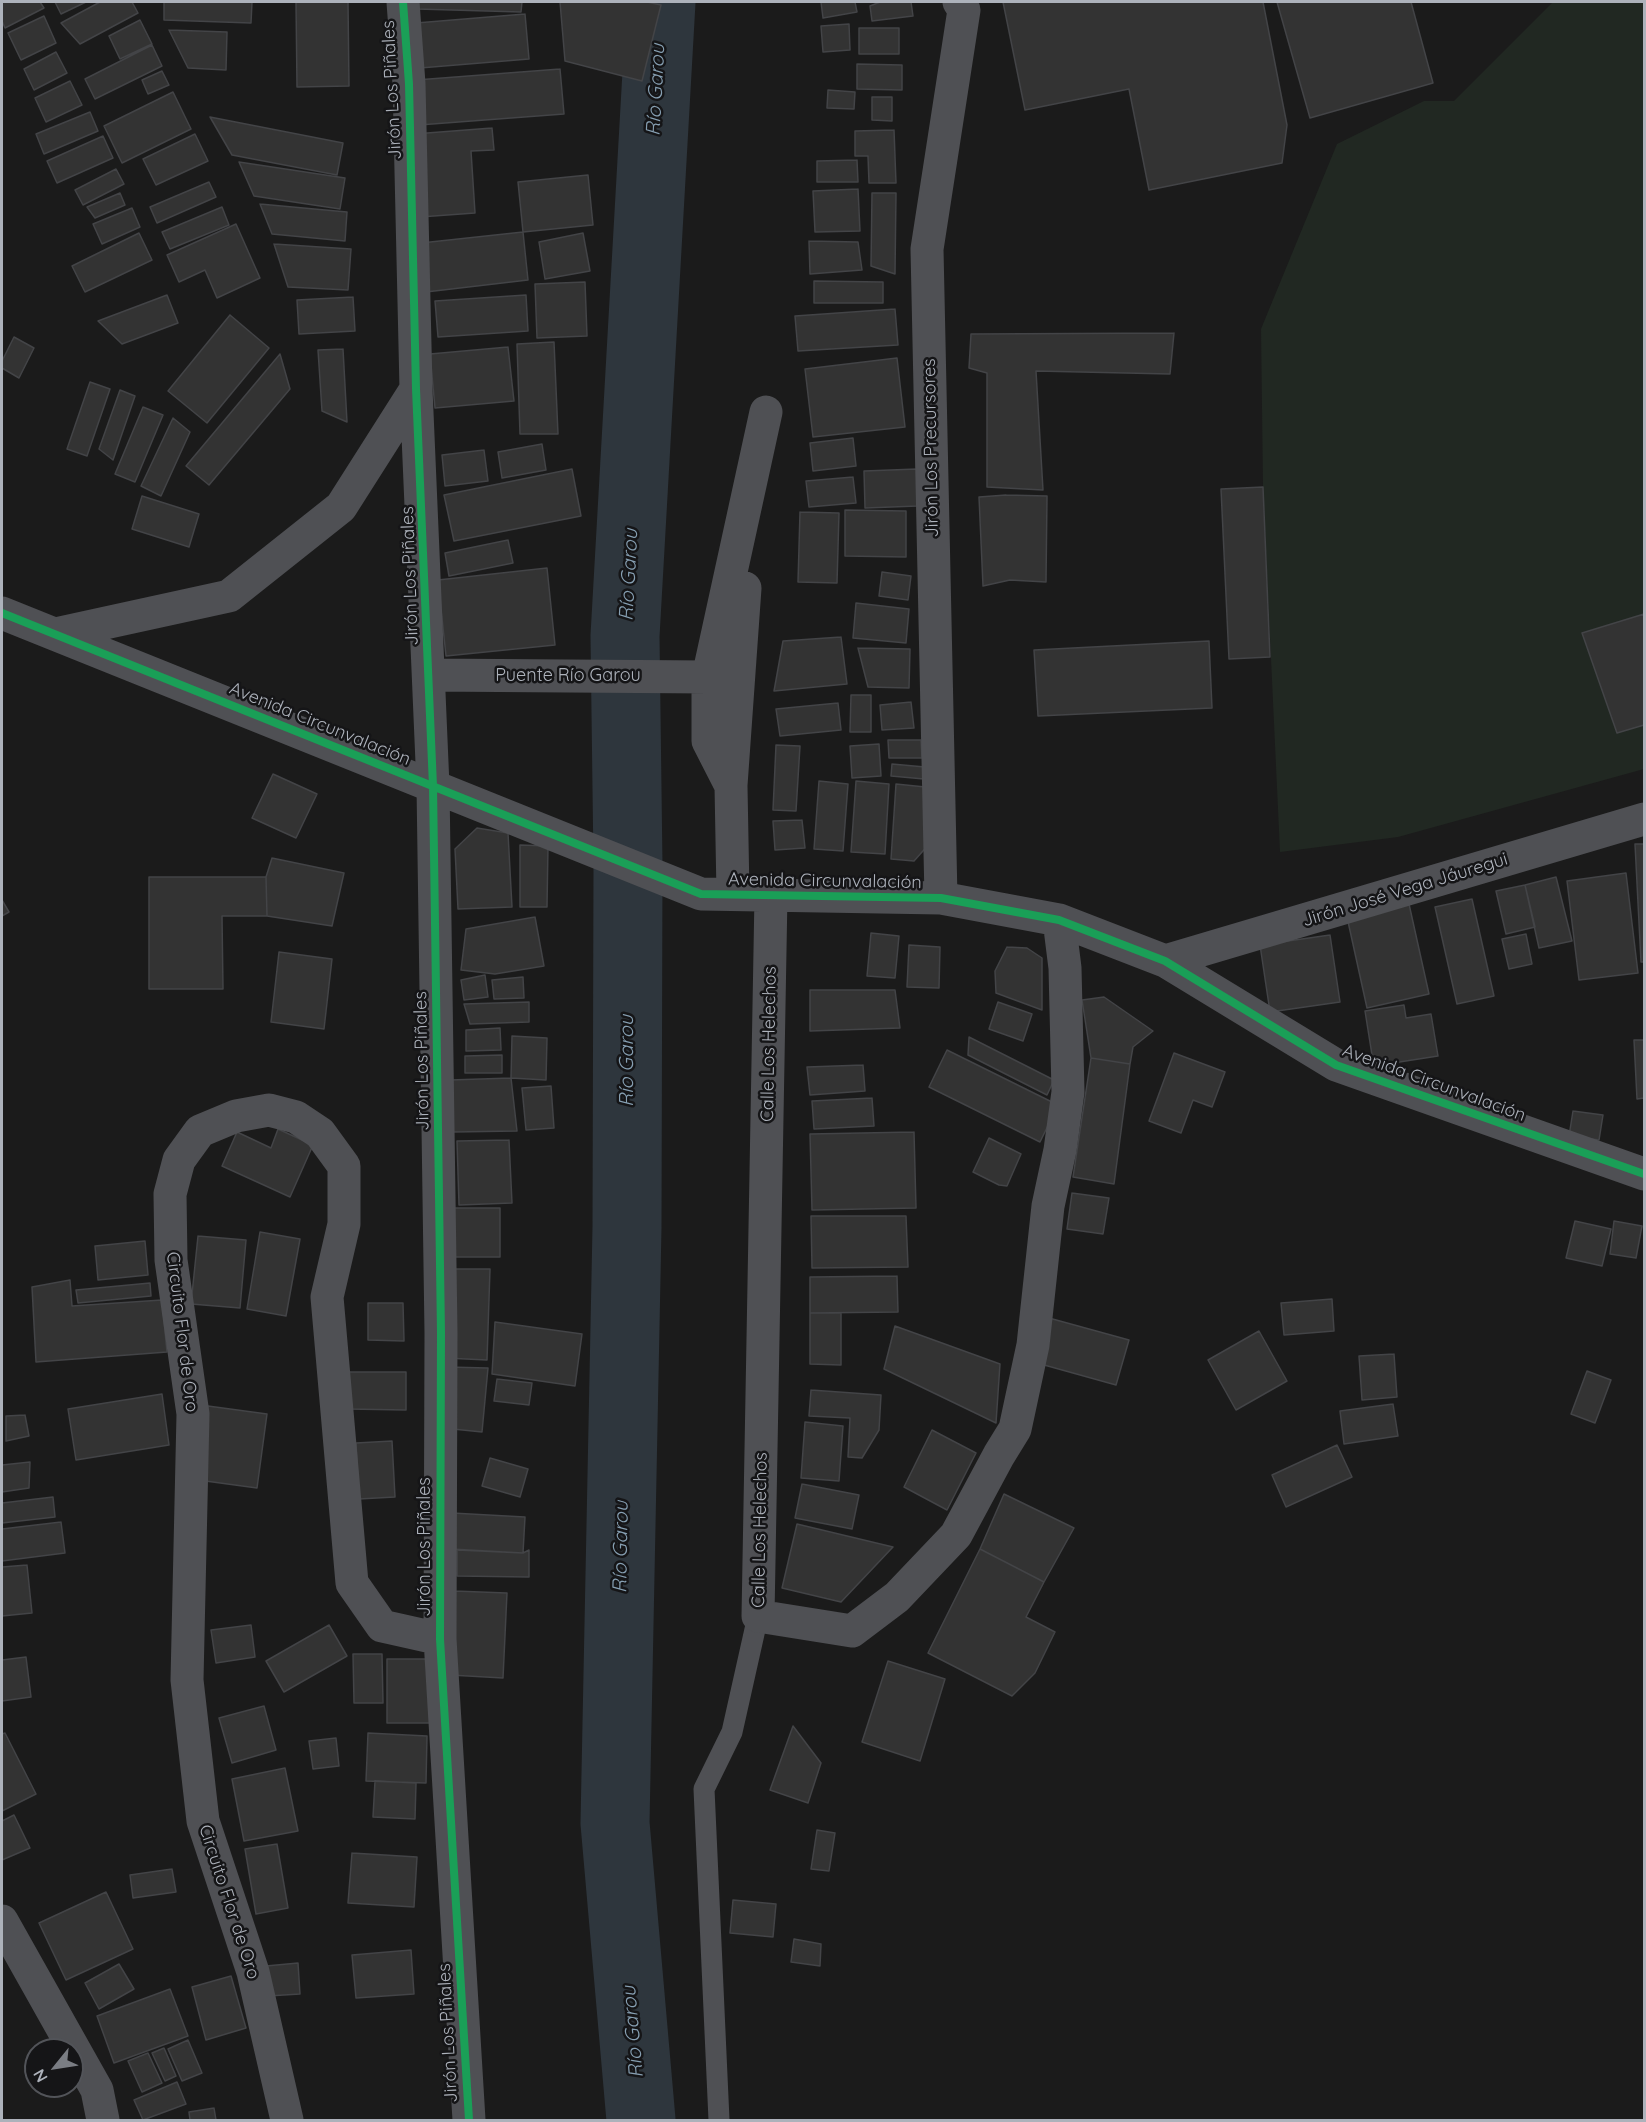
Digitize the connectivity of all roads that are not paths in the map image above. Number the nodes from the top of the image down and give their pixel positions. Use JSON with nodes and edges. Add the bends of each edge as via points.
{"nodes":[{"id":1,"x":403,"y":2,"type":"edge"},
{"id":2,"x":959,"y":2,"type":"edge"},
{"id":3,"x":416,"y":388,"type":"junction"},
{"id":4,"x":766,"y":412,"type":"dead end"},
{"id":5,"x":753,"y":476,"type":"junction"},
{"id":6,"x":2,"y":613,"type":"edge"},
{"id":7,"x":55,"y":634,"type":"junction"},
{"id":8,"x":429,"y":675,"type":"junction"},
{"id":9,"x":708,"y":677,"type":"junction"},
{"id":10,"x":433,"y":786,"type":"junction"},
{"id":11,"x":730,"y":786,"type":"junction"},
{"id":12,"x":1644,"y":819,"type":"edge"},
{"id":13,"x":733,"y":894,"type":"junction"},
{"id":14,"x":771,"y":895,"type":"junction"},
{"id":15,"x":940,"y":898,"type":"junction"},
{"id":16,"x":1059,"y":920,"type":"junction"},
{"id":17,"x":1165,"y":961,"type":"junction"},
{"id":18,"x":1644,"y":1174,"type":"edge"},
{"id":19,"x":758,"y":1616,"type":"junction"},
{"id":20,"x":440,"y":1639,"type":"junction"},
{"id":21,"x":2,"y":1921,"type":"edge"},
{"id":22,"x":103,"y":2121,"type":"edge"},
{"id":23,"x":287,"y":2121,"type":"edge"},
{"id":24,"x":469,"y":2121,"type":"edge"},
{"id":25,"x":719,"y":2121,"type":"edge"}],
"edges":[{"from":1,"to":3,"type":"street","name":"Jirón Los Piñales","via":[[409,84]]},
{"from":2,"to":15,"type":"street","name":"Jirón Los Precursores","via":[[964,10],[927,249]]},
{"from":3,"to":7,"type":"street","via":[[341,507],[229,596]]},
{"from":3,"to":8,"type":"street","name":"Jirón Los Piñales"},
{"from":4,"to":5,"type":"street"},
{"from":5,"to":9,"type":"street"},
{"from":5,"to":11,"type":"street"},
{"from":6,"to":7,"type":"street","name":"Avenida Circunvalación"},
{"from":7,"to":10,"type":"street","name":"Avenida Circunvalación"},
{"from":8,"to":9,"type":"street","name":"Puente Río Garou"},
{"from":8,"to":10,"type":"street","name":"Jirón Los Piñales"},
{"from":9,"to":11,"type":"street","via":[[708,741]]},
{"from":10,"to":13,"type":"street","name":"Avenida Circunvalación","via":[[701,894]]},
{"from":10,"to":20,"type":"street","name":"Jirón Los Piñales","via":[[441,1333]]},
{"from":11,"to":13,"type":"street"},
{"from":12,"to":17,"type":"street","name":"Jirón José Vega Jáuregui"},
{"from":13,"to":14,"type":"street","name":"Avenida Circunvalación"},
{"from":14,"to":15,"type":"street","name":"Avenida Circunvalación"},
{"from":14,"to":19,"type":"street","name":"Calle Los Helechos"},
{"from":15,"to":16,"type":"street","name":"Avenida Circunvalación"},
{"from":16,"to":17,"type":"street","name":"Avenida Circunvalación"},
{"from":16,"to":19,"type":"street","name":"Calle Los Helechos","via":[[1065,968],[1068,1092],[1048,1206],[1033,1345],[1016,1429],[956,1535],[897,1597],[852,1631]]},
{"from":17,"to":18,"type":"street","name":"Avenida Circunvalación","via":[[1335,1065]]},
{"from":19,"to":25,"type":"lane","via":[[732,1732],[704,1789]]},
{"from":20,"to":23,"type":"street","name":"Circuito Flor de Oro","via":[[382,1626],[352,1583],[327,1298],[344,1224],[344,1166],[320,1132],[296,1118],[269,1110],[236,1116],[200,1131],[179,1160],[170,1194],[171,1260],[193,1414],[187,1680],[203,1821],[253,1972]]},
{"from":20,"to":24,"type":"street","name":"Jirón Los Piñales"},
{"from":21,"to":22,"type":"street","via":[[97,2090]]}]}
